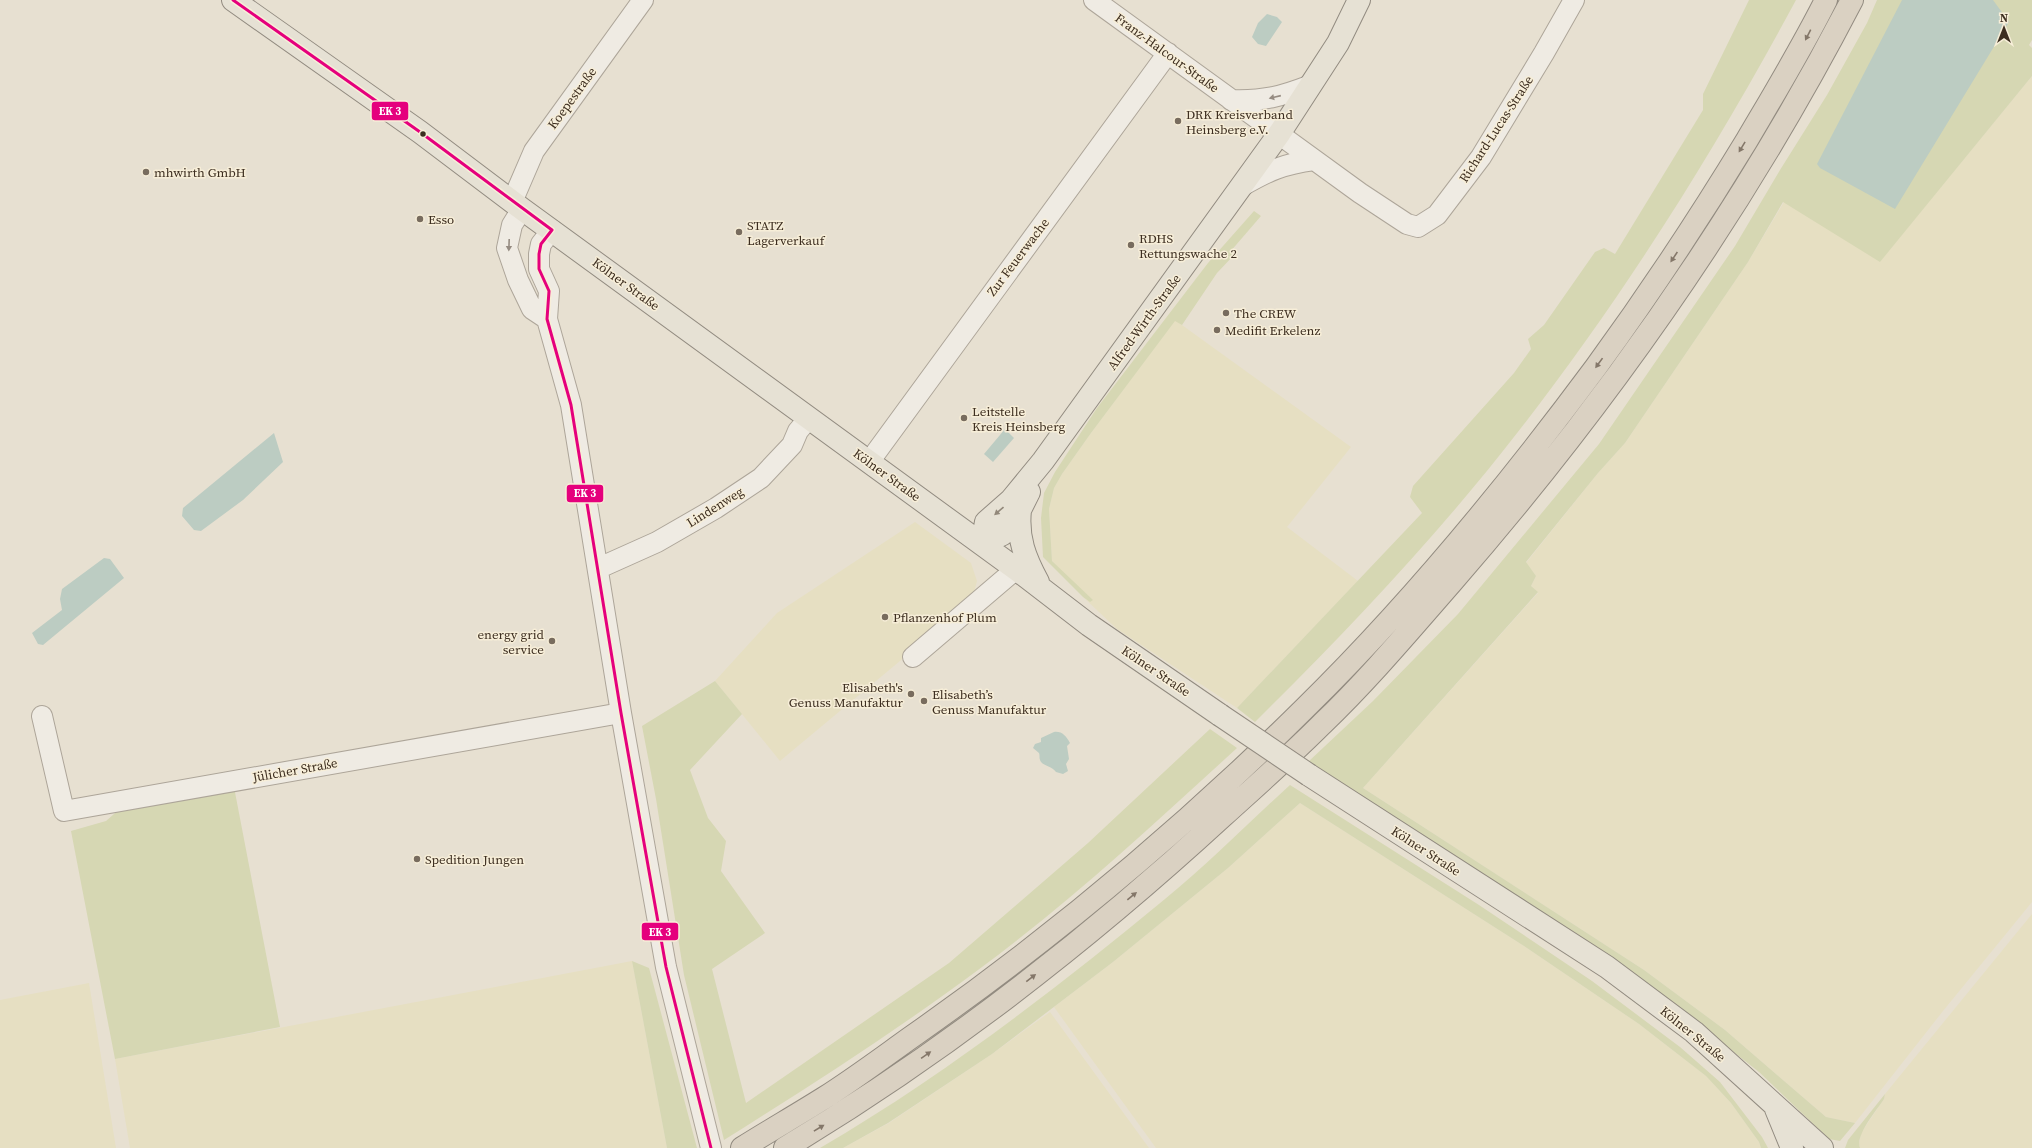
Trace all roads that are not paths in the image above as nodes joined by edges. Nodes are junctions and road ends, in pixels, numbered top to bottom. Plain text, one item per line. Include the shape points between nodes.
1 (233, 0) edge
2 (643, 0) edge
3 (1094, 0) edge
4 (1359, 0) edge
5 (1574, 0) edge
6 (1826, 0) edge
7 (1852, 0) edge
8 (1168, 53) junction
9 (1311, 85) junction
10 (1231, 100) junction
11 (1279, 134) junction
12 (1314, 160) junction
13 (1242, 186) junction
14 (516, 205) junction
15 (552, 230) junction
16 (547, 319) junction
17 (809, 418) junction
18 (1043, 461) junction
19 (869, 462) junction
20 (1020, 510) junction
21 (982, 544) junction
22 (599, 568) junction
23 (1016, 569) junction
24 (1042, 588) junction
25 (913, 657) dead end
26 (621, 713) junction
27 (42, 716) dead end
28 (1775, 1106) junction
29 (711, 1148) edge
30 (742, 1148) edge
31 (786, 1148) edge
32 (1792, 1148) edge
33 (1822, 1148) edge

1 - 14 main road, Kölner Straße via 420,132
2 - 14 street, Koepestraße via 534,151
3 - 8 street, Franz-Halcour-Straße
4 - 9 main road, Alfred-Wirth-Straße via 1338,43
5 - 12 street, Richard-Lucas-Straße via 1481,156 1436,216 1428,222 1418,227 1407,224
6 -> 30 highway via 1801,49 1694,227 1627,325 1553,426 1482,514 1392,617 1305,708 1228,781 1133,866 1050,935 963,1001 828,1096
31 -> 7 highway via 838,1116 978,1019 1161,873 1324,723 1393,649 1500,527 1577,431 1644,338 1715,234 1821,59
8 - 10 street, Franz-Halcour-Straße
8 - 19 street, Zur Feuerwache
9 -> 10 street via 1288,94 1260,100
9 - 11 main road, Alfred-Wirth-Straße
10 - 11 street, Franz-Halcour-Straße
11 - 12 street, Richard-Lucas-Straße
11 - 13 main road, Alfred-Wirth-Straße
12 - 13 street via 1291,163 1270,170
13 - 18 main road, Alfred-Wirth-Straße
14 - 15 main road, Kölner Straße
14 -> 16 street via 507,248 532,309
15 - 16 street via 541,244 538,254 540,269 549,291
15 - 17 main road, Kölner Straße
16 - 22 street via 571,405
17 - 19 main road, Kölner Straße
17 - 22 street, Lindenweg via 798,431 792,445 761,478 657,542
18 - 20 main road, Alfred-Wirth-Straße
18 -> 21 main road, Alfred-Wirth-Straße via 1011,500 986,522
19 - 21 main road, Kölner Straße
20 - 21 main road, Alfred-Wirth-Straße via 1003,534
20 - 24 main road via 1018,526 1024,556
21 - 23 main road, Kölner Straße
22 - 26 street
23 - 24 main road, Kölner Straße
23 - 25 street
24 - 28 main road, Kölner Straße, bridge via 1089,625 1309,775 1607,967 1694,1032
26 - 27 street, Jülicher Straße via 64,811
26 - 29 street via 666,968
28 - 32 main road
28 - 33 main road, Kölner Straße

